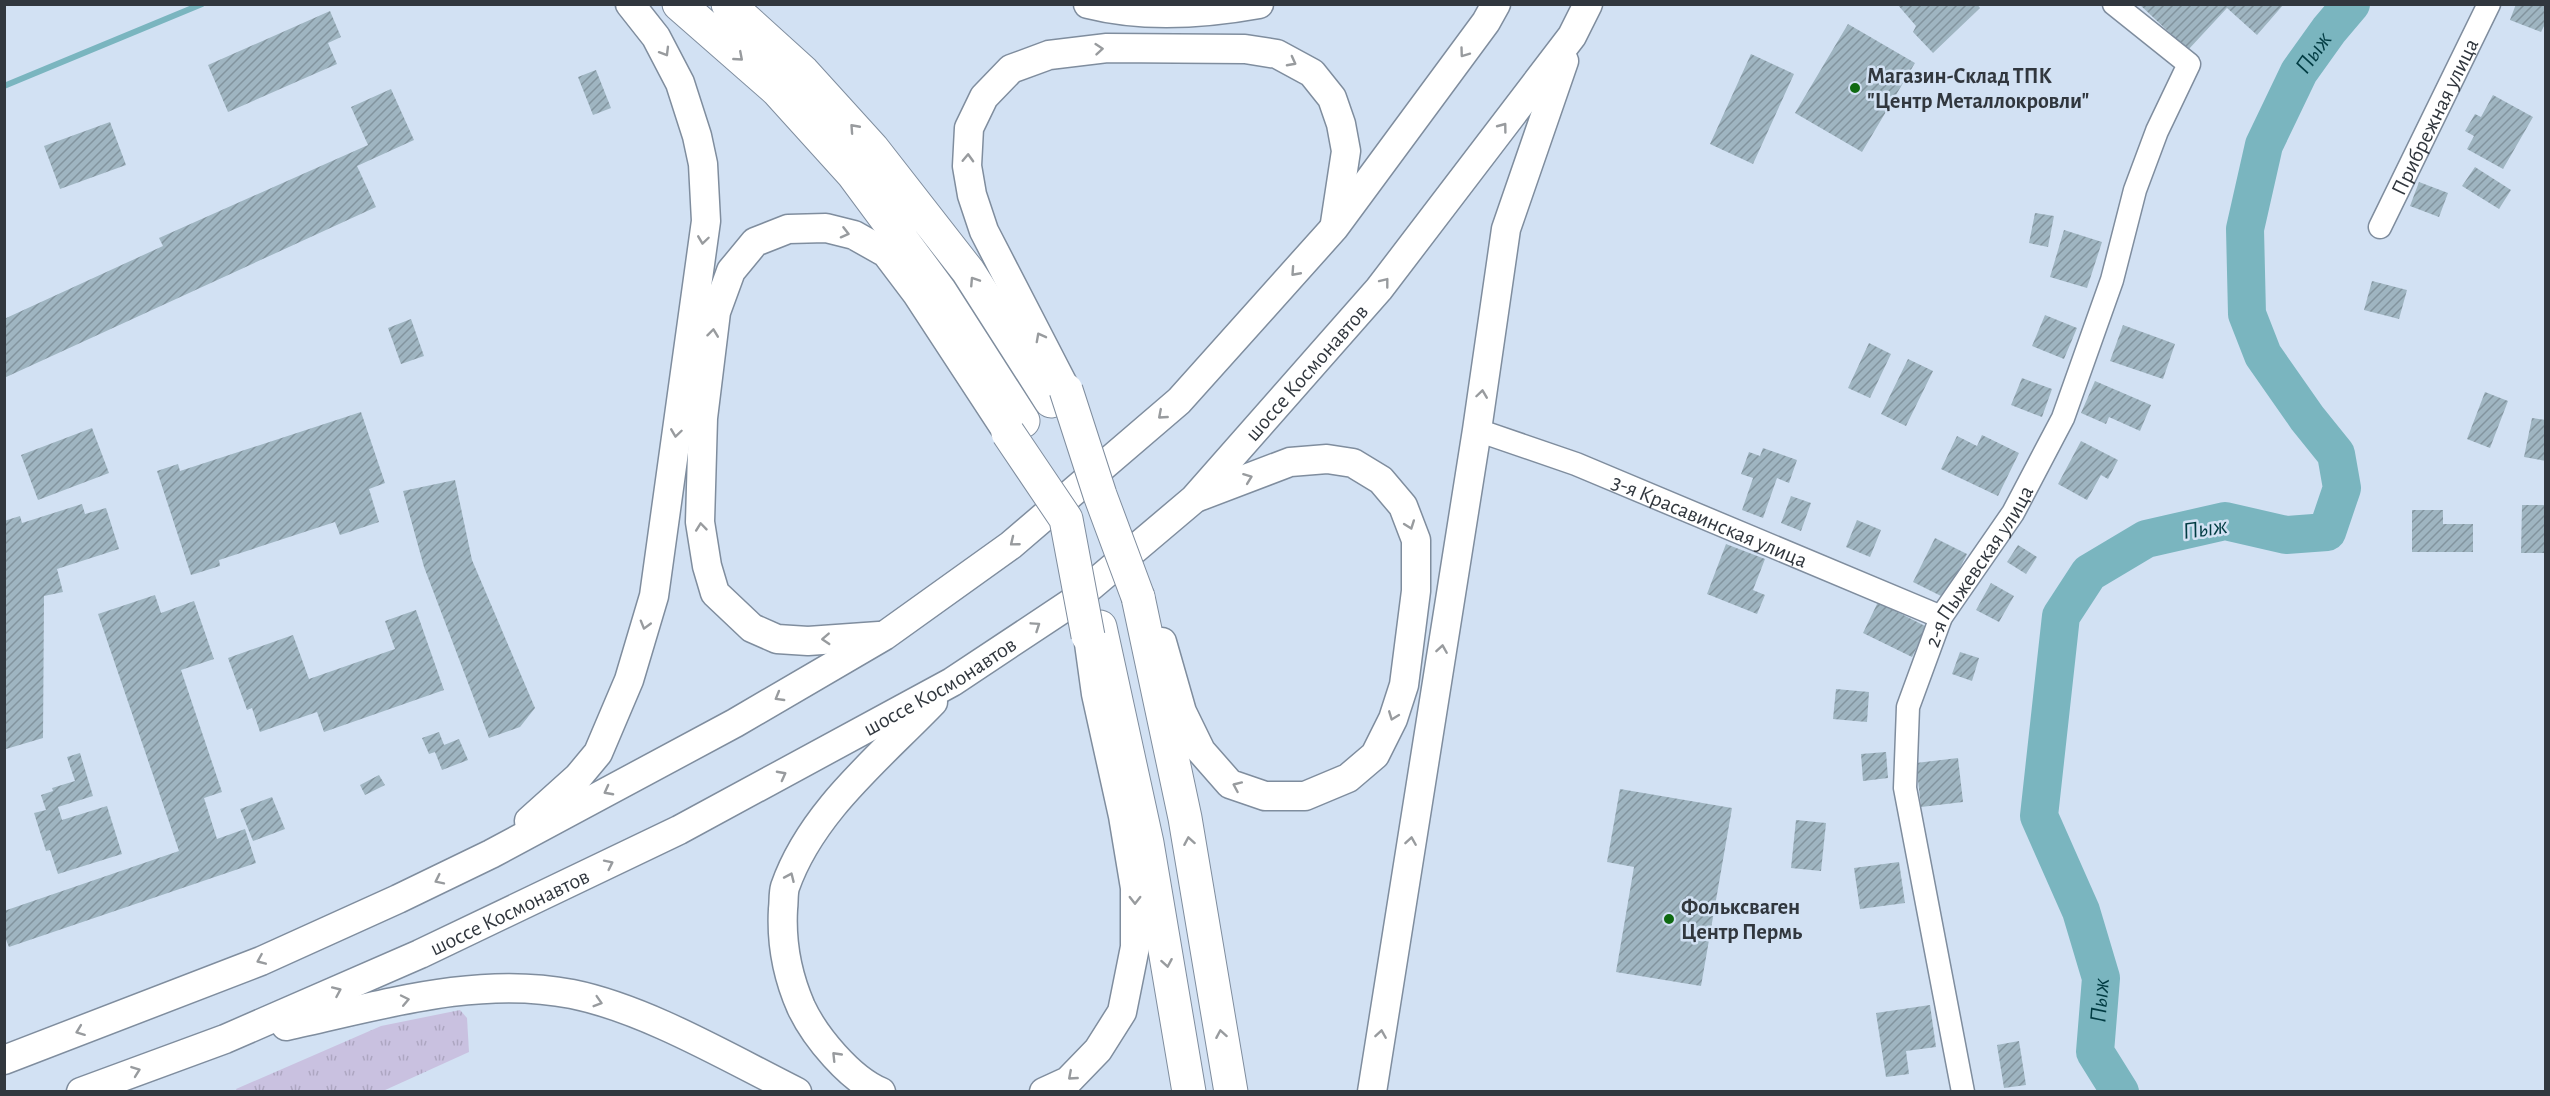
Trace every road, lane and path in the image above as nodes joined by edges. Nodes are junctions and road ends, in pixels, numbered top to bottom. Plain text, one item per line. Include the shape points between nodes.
1 (630, 4) edge
2 (679, 4) edge
3 (728, 4) edge
4 (1088, 4) edge
5 (1259, 4) edge
6 (1496, 4) edge
7 (1588, 4) edge
8 (2114, 4) edge
9 (2488, 4) edge
10 (1572, 36) junction
11 (2380, 227) dead end
12 (1334, 228) junction
13 (1059, 395) junction
14 (1016, 427) junction
15 (1477, 430) junction
16 (1194, 499) junction
17 (1144, 592) junction
18 (1941, 617) junction
19 (1094, 631) junction
20 (884, 636) junction
21 (952, 682) junction
22 (491, 854) junction
23 (225, 1039) junction
24 (4, 1060) edge
25 (81, 1092) edge
26 (797, 1092) edge
27 (881, 1092) edge
28 (1044, 1092) edge
29 (1189, 1092) edge
30 (1231, 1092) edge
31 (1371, 1092) edge
32 (1963, 1092) edge

1 -> 22 main road via 656,37 680,83 703,164 706,220 654,596 629,680 598,753 578,777
2 -> 14 highway via 777,90 853,174 939,290
13 -> 3 highway via 872,148 803,72
4 - 5 main road via 1117,12 1175,12
6 -> 12 main road
7 - 10 main road, шоссе Космонавтов
8 - 18 street, 2-я Пыжевская улица via 2189,64 2134,189 2112,280 2063,418 2013,513
9 - 11 street, Прибрежная улица
15 -> 10 main road via 1506,229
16 -> 10 main road, шоссе Космонавтов via 1379,289
13 -> 12 main road via 984,231 967,166 969,128 984,97 1011,69 1049,55 1107,48 1245,49 1276,54 1312,73 1332,98 1341,124 1346,151
12 -> 20 main road via 1179,401 1011,545
13 - 17 highway, bridge
14 - 19 highway, bridge via 1066,519
20 -> 14 main road via 777,639 752,628 715,593 706,566 700,522 703,418 716,312 731,271 755,242 788,229 826,228 854,235 878,248 886,253
15 - 18 street, 3-я Красавинская улица via 1576,464
31 -> 15 main road
16 -> 17 main road via 1290,462 1327,459 1353,463 1381,480 1403,506 1416,540 1416,591 1404,685 1375,755 1348,778 1305,796 1265,796 1230,784 1201,751 1182,712
21 -> 16 main road, шоссе Космонавтов via 1071,603
30 -> 17 highway
18 - 32 street, 2-я Пыжевская улица via 1908,707 1905,788
19 -> 28 main road via 1096,694 1135,888 1135,947 1122,1012 1098,1050 1068,1081
19 -> 29 highway via 1147,843
20 -> 22 main road via 735,723
23 -> 21 main road, шоссе Космонавтов via 420,954 679,830
27 -> 21 main road via 835,1057 808,1022 789,981 781,933 785,889 803,846 834,803
22 -> 24 main road via 261,961
25 -> 23 main road, шоссе Космонавтов
23 -> 26 main road via 420,997 488,989 531,989 573,994 614,1006 672,1029

